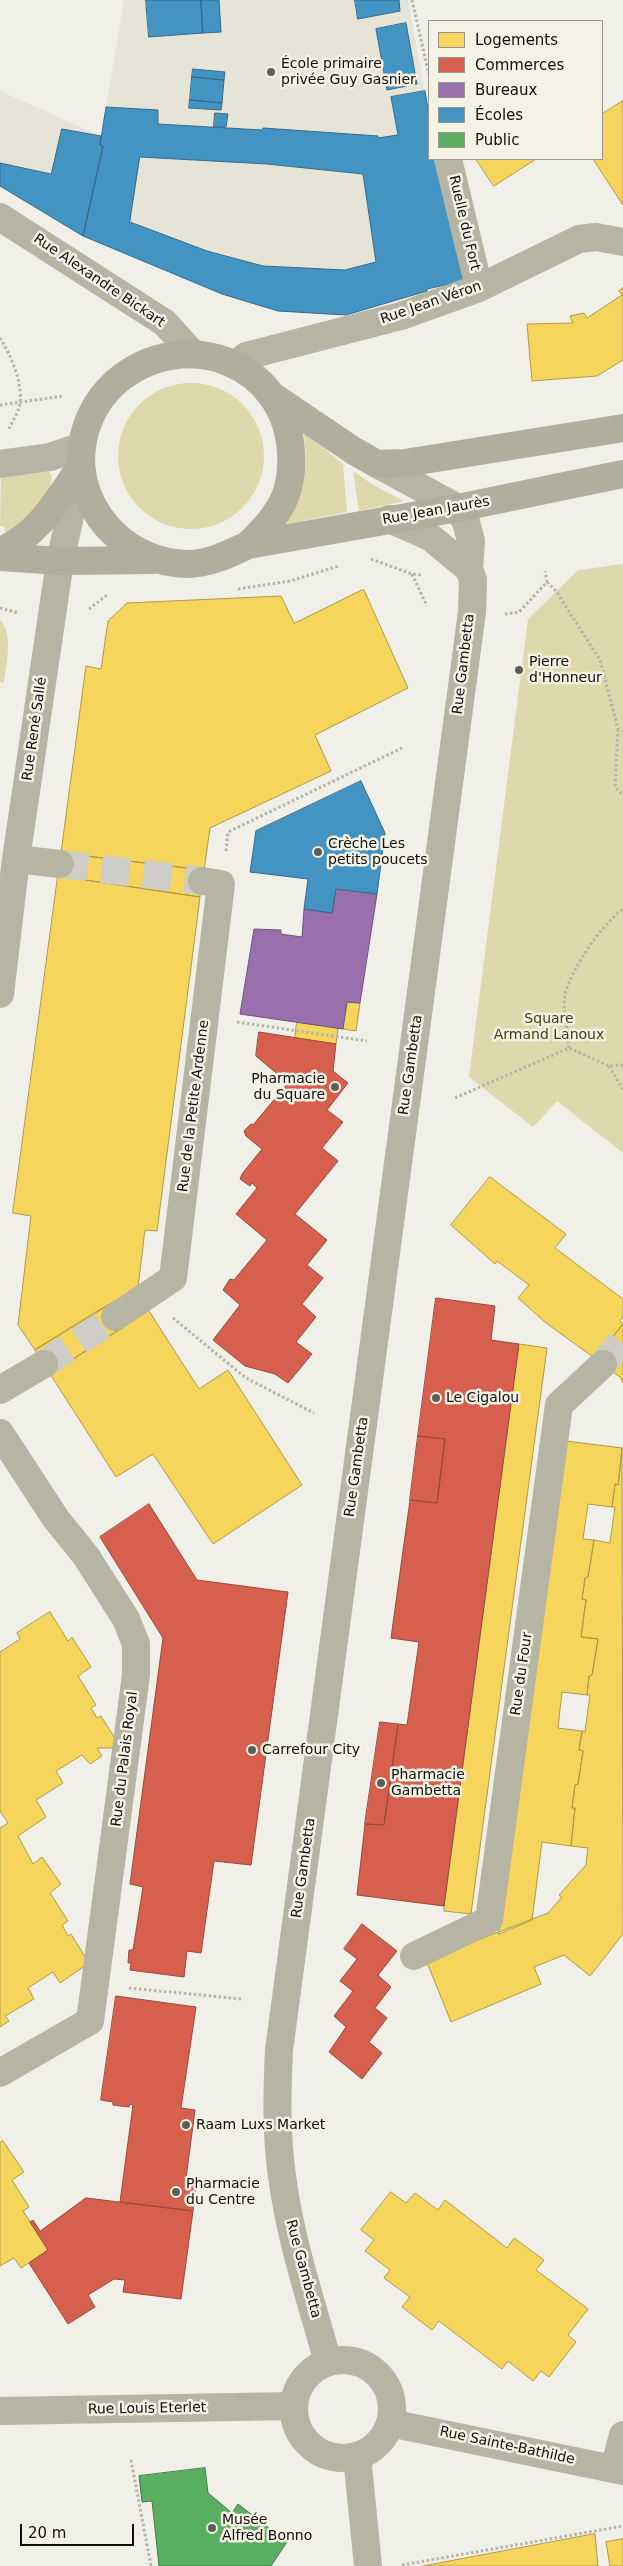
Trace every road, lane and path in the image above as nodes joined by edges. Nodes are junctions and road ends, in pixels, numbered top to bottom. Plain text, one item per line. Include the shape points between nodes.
1 (412, 0) edge
2 (428, 71) edge
3 (448, 160) edge
4 (0, 217) edge
5 (623, 242) edge
6 (479, 288) junction
7 (0, 338) edge
8 (192, 353) junction
9 (236, 365) junction
10 (74, 394) dead end
11 (272, 396) junction
12 (20, 400) junction
13 (0, 405) edge
14 (623, 428) edge
15 (7, 436) dead end
16 (81, 456) junction
17 (0, 464) edge
18 (377, 464) junction
19 (623, 474) edge
20 (458, 508) junction
21 (388, 519) junction
22 (248, 545) junction
23 (0, 551) edge
24 (0, 557) edge
25 (362, 558) dead end
26 (157, 560) junction
27 (60, 561) junction
28 (343, 564) dead end
29 (469, 569) junction
30 (545, 571) dead end
31 (412, 574) junction
32 (547, 582) junction
33 (230, 589) dead end
34 (115, 593) dead end
35 (427, 606) dead end
36 (0, 608) edge
37 (502, 614) dead end
38 (51, 620) junction
39 (618, 729) junction
40 (623, 731) edge
41 (404, 747) dead end
42 (623, 796) edge
43 (16, 860) junction
44 (60, 864) tunnel mouth
45 (212, 883) joint
46 (623, 909) edge
47 (0, 994) edge
48 (204, 1018) junction
49 (367, 1041) dead end
50 (569, 1048) junction
51 (623, 1065) edge
52 (609, 1066) junction
53 (623, 1090) edge
54 (455, 1098) dead end
55 (146, 1296) junction
56 (115, 1316) tunnel mouth
57 (44, 1364) tunnel mouth
58 (603, 1364) tunnel mouth
59 (0, 1390) edge
60 (314, 1413) dead end
61 (0, 1433) edge
62 (414, 1956) dead end
63 (126, 1987) dead end
64 (242, 1999) dead end
65 (0, 2073) edge
66 (328, 2362) junction
67 (294, 2406) junction
68 (0, 2411) edge
69 (390, 2423) junction
70 (623, 2435) edge
71 (357, 2456) junction
72 (131, 2460) dead end
73 (619, 2470) edge
74 (623, 2526) edge
75 (151, 2566) edge
76 (368, 2566) edge
77 (397, 2566) edge

1 - 2 path
3 - 6 street, Ruelle du Fort
4 - 8 street, Rue Alexandre Bickart via 165,323
5 - 6 street, Rue Jean Véron via 579,239
6 - 9 street, Rue Jean Véron via 401,316 246,356
7 - 12 path via 12,356
8 - 9 main road
8 - 16 main road via 161,356 132,368 108,389 90,415
9 - 11 main road
10 - 12 path
11 - 18 main road
11 - 22 main road via 285,419 292,468 285,497 270,523
12 - 13 path
12 - 15 path
14 - 18 main road via 405,463
16 - 17 street
16 - 23 main road via 35,530
16 - 26 main road via 88,498 105,525 128,547
16 - 27 street, Rue René Sallé
18 - 20 street
19 - 20 main road, Rue Jean Jaurès
20 - 21 main road, Rue Jean Jaurès
20 - 29 street, Rue Gambetta via 470,532
21 - 22 main road, Rue Jean Jaurès
21 - 29 street via 430,537
22 - 26 main road via 220,558 188,564
24 - 27 main road
25 - 31 path via 379,560
26 - 27 main road
27 - 38 street, Rue René Sallé
28 - 33 path via 290,581
29 - 31 path via 440,575
29 - 66 street, Rue Gambetta via 472,612 279,2050 277,2104 282,2177 302,2268
30 - 32 path
31 - 35 path
32 - 37 path via 519,612
32 - 39 path via 600,660
34 - 38 path via 92,605 78,627
36 - 38 path
38 - 43 street, Rue René Sallé
39 - 40 path
39 - 42 path via 616,787
41 - 45 path via 228,832
43 - 44 street
43 - 47 street, Rue René Sallé
45 - 48 street, Rue de la Petite Ardenne
46 - 50 path via 612,917 584,953 564,995
48 - 49 path
48 - 55 street, Rue de la Petite Ardenne via 173,1278
50 - 52 path
50 - 54 path
51 - 52 path
52 - 53 path
55 - 56 street, Rue de la Petite Ardenne
55 - 60 path via 246,1378
57 - 59 street
58 - 62 street, Rue du Four via 559,1405 489,1920
61 - 65 street, Rue du Palais Royal via 126,1619 136,1644 136,1675 90,2021
63 - 64 path
66 - 67 street via 304,2379
66 - 69 street via 343,2360 372,2369 390,2393
67 - 68 street, Rue Louis Eterlet
67 - 71 street via 302,2436 313,2448 341,2458
69 - 71 street via 383,2437 371,2449
69 - 73 street, Rue Sainte-Bathilde
70 - 73 street
71 - 76 street
72 - 75 path
74 - 77 path

